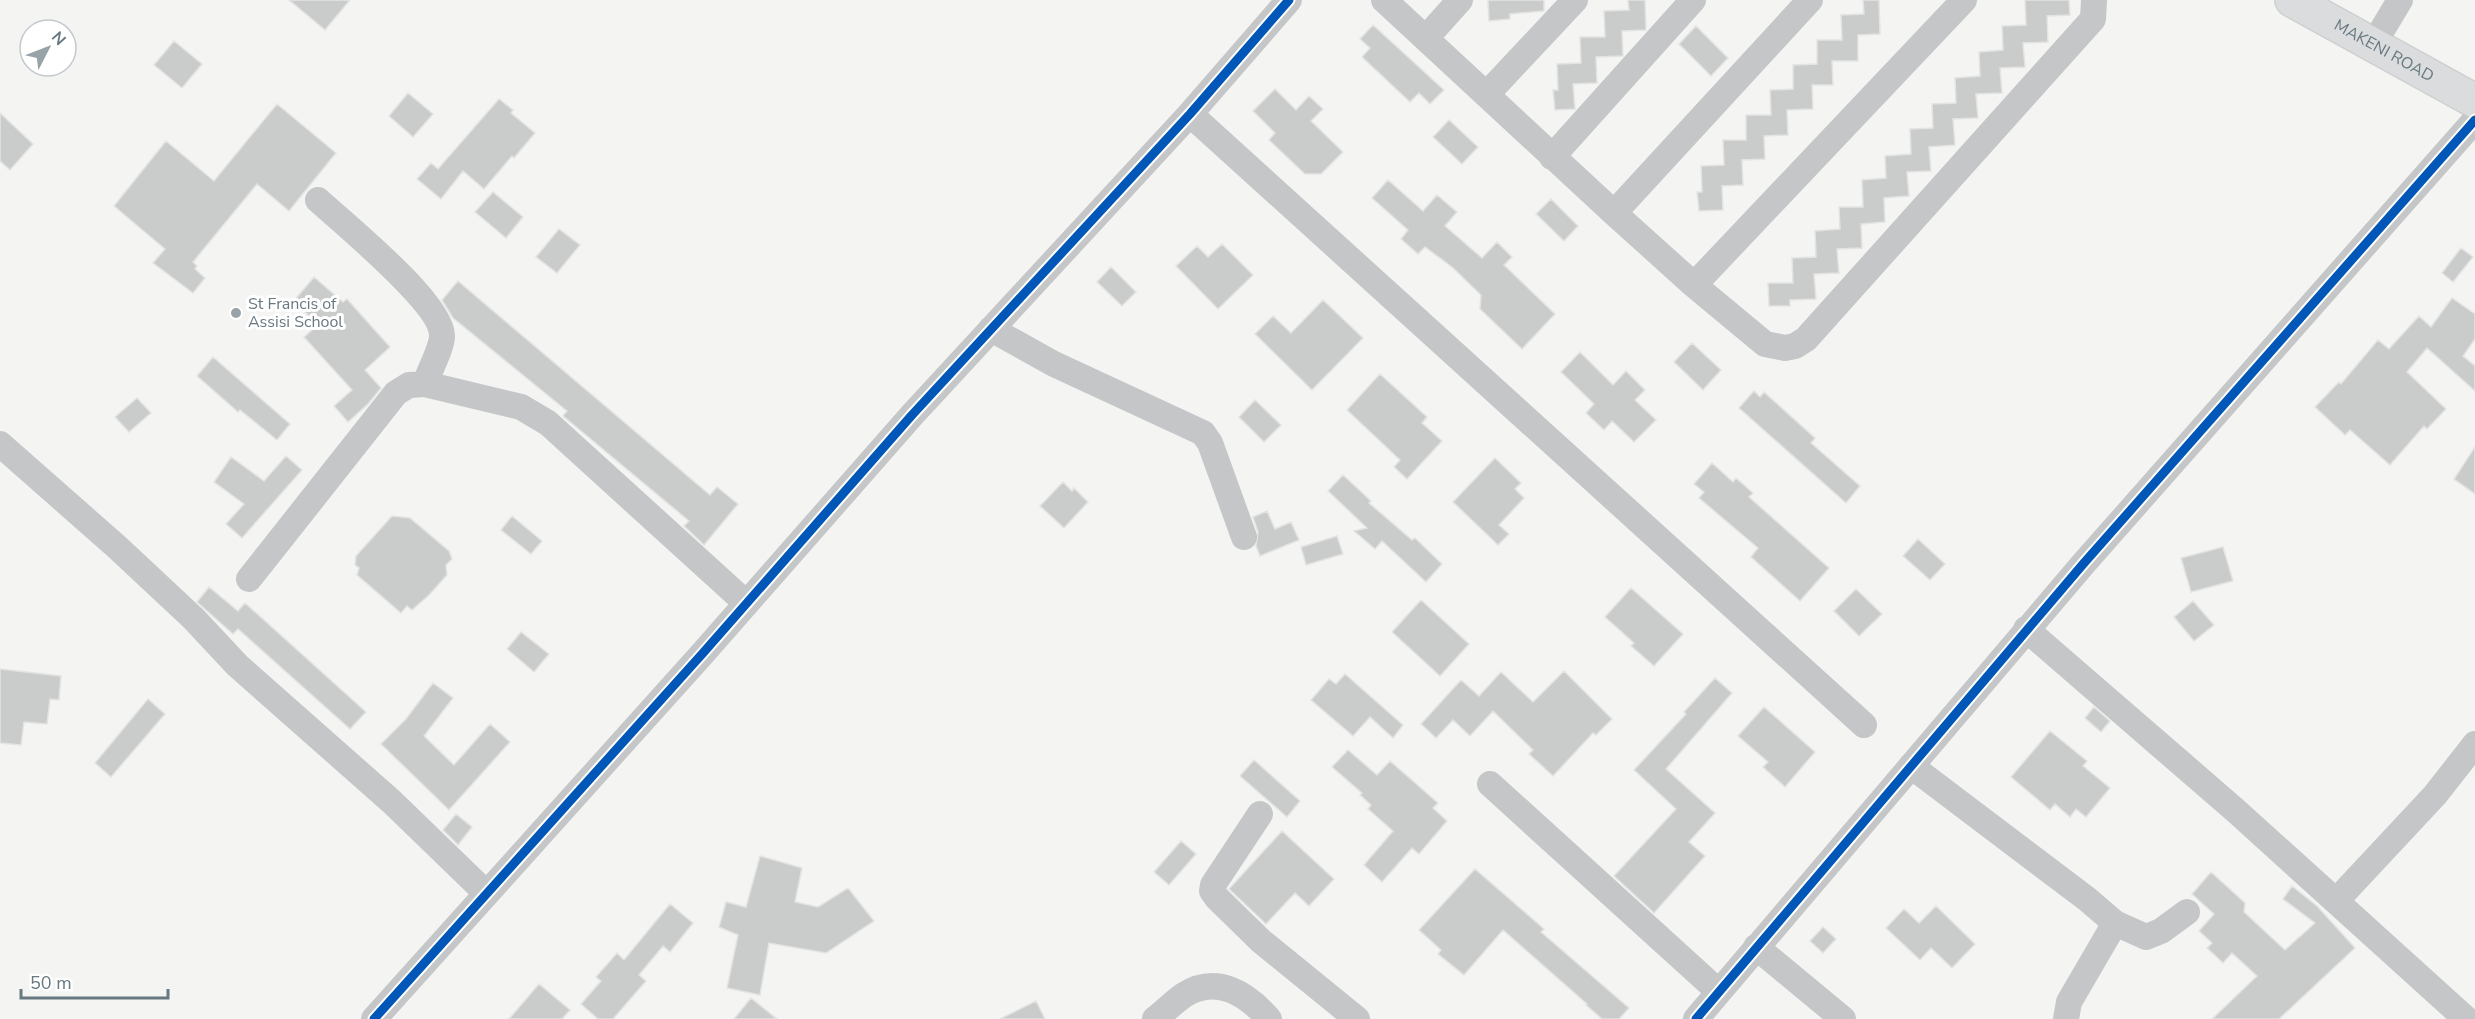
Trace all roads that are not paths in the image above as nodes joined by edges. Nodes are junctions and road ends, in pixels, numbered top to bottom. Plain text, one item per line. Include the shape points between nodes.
1 (1289, 0) edge
2 (1384, 0) edge
3 (1460, 0) edge
4 (1575, 0) edge
5 (1693, 0) edge
6 (1810, 0) edge
7 (1964, 0) edge
8 (2094, 0) edge
9 (2292, 0) edge
10 (2400, 0) edge
11 (1426, 38) junction
12 (2373, 45) junction
13 (1487, 94) junction
14 (2474, 103) edge
15 (1190, 114) junction
16 (1552, 157) junction
17 (318, 200) dead end
18 (1614, 213) junction
19 (1694, 285) junction
20 (991, 328) junction
21 (425, 384) junction
22 (0, 444) edge
23 (1244, 537) dead end
24 (249, 579) dead end
25 (746, 603) junction
26 (2026, 629) junction
27 (1864, 725) dead end
28 (2475, 744) edge
29 (1911, 766) junction
30 (1490, 784) dead end
31 (1260, 813) dead end
32 (486, 893) junction
33 (2336, 901) junction
34 (2187, 912) dead end
35 (2115, 923) junction
36 (1756, 947) junction
37 (1719, 992) junction
38 (374, 1019) edge
39 (1155, 1019) edge
40 (1269, 1019) edge
41 (1357, 1019) edge
42 (1696, 1019) edge
43 (1843, 1019) edge
44 (2066, 1019) edge
45 (2466, 1019) edge

1 - 15 street
2 - 11 street
3 - 11 street
4 - 13 street
5 - 16 street
6 - 18 street
7 - 19 street
8 - 19 street via 2093,19 1806,339 1785,348 1766,344
9 - 12 main road, MAKENI ROAD
10 - 12 street
11 - 13 street
12 - 14 main road, MAKENI ROAD
13 - 16 street
14 - 26 street
15 - 20 street
15 - 27 street
16 - 18 street
17 - 21 street via 405,279 439,320 442,336
18 - 19 street
20 - 23 street via 1054,364 1203,434 1210,442
20 - 25 street
21 - 24 street via 409,385 396,393
21 - 25 street via 521,407 548,423
22 - 32 street via 117,547 237,665 392,802
25 - 32 street
26 - 29 street
26 - 33 street
28 - 33 street via 2435,795
29 - 35 street
29 - 36 street
30 - 37 street
31 - 41 street via 1212,891 1262,941
32 - 38 street
33 - 45 street
34 - 35 street via 2146,937
35 - 44 street via 2069,1002
36 - 37 street
36 - 43 street
37 - 42 street
39 - 40 street via 1185,994 1212,986 1234,989

